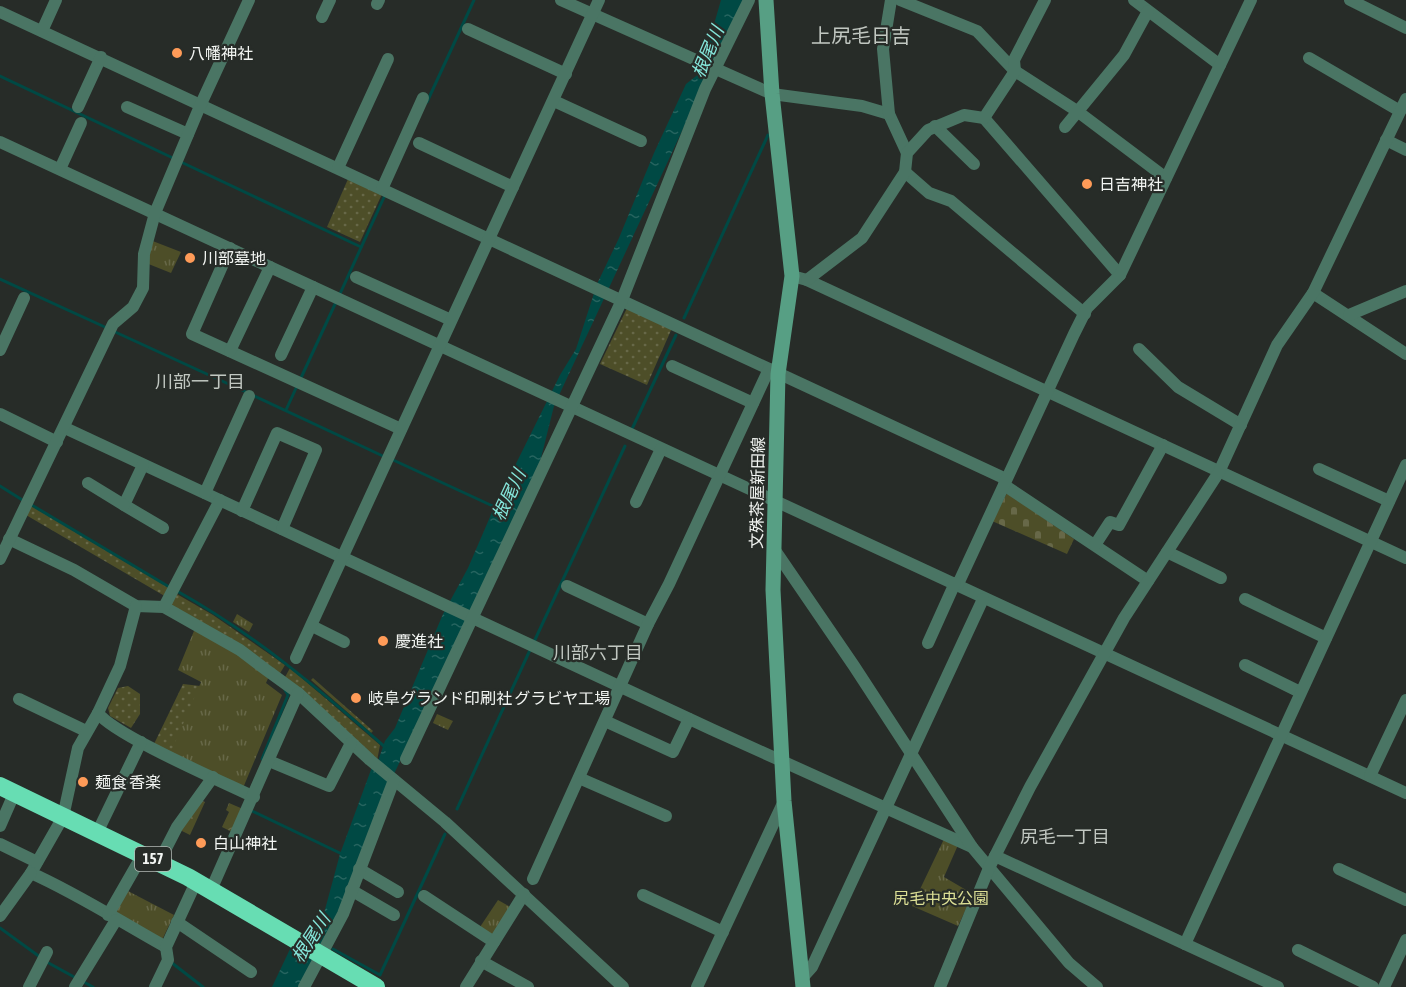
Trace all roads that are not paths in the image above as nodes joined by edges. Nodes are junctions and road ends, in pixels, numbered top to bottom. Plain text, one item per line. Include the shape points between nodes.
1 (56, 0) edge
2 (249, 0) edge
3 (330, 0) edge
4 (561, 0) edge
5 (599, 0) edge
6 (749, 0) edge
7 (766, 0) edge
8 (891, 0) edge
9 (900, 0) edge
10 (1045, 0) edge
11 (1134, 0) edge
12 (1251, 0) edge
13 (1350, 0) edge
14 (1148, 10) junction
15 (0, 12) edge
16 (592, 15) junction
17 (322, 17) dead end
18 (1406, 28) edge
19 (468, 29) dead end
20 (42, 31) junction
21 (101, 57) junction
22 (1309, 58) dead end
23 (388, 60) dead end
24 (1220, 65) junction
25 (714, 68) junction
26 (1015, 72) junction
27 (566, 74) junction
28 (772, 94) junction
29 (423, 98) dead end
30 (1406, 99) edge
31 (554, 100) junction
32 (200, 106) junction
33 (78, 107) dead end
34 (127, 107) dead end
35 (1077, 111) junction
36 (1400, 111) junction
37 (889, 114) junction
38 (984, 118) junction
39 (81, 123) dead end
40 (935, 126) junction
41 (1065, 127) dead end
42 (188, 134) junction
43 (1386, 140) junction
44 (642, 141) dead end
45 (0, 142) edge
46 (419, 143) dead end
47 (1406, 150) edge
48 (907, 153) junction
49 (974, 164) dead end
50 (338, 168) junction
51 (60, 169) junction
52 (904, 172) junction
53 (1166, 178) junction
54 (513, 187) junction
55 (382, 189) junction
56 (155, 213) junction
57 (488, 239) junction
58 (230, 248) junction
59 (270, 267) junction
60 (1120, 275) junction
61 (356, 277) dead end
62 (800, 278) junction
63 (313, 287) junction
64 (1406, 291) edge
65 (1313, 293) junction
66 (616, 297) junction
67 (24, 298) dead end
68 (1085, 314) junction
69 (1349, 315) junction
70 (452, 320) junction
71 (440, 345) junction
72 (1139, 348) dead end
73 (0, 350) edge
74 (230, 351) junction
75 (1406, 354) edge
76 (281, 355) dead end
77 (672, 366) dead end
78 (773, 372) junction
79 (1047, 393) junction
80 (249, 396) dead end
81 (753, 403) junction
82 (571, 408) junction
83 (0, 414) edge
84 (1240, 425) junction
85 (65, 428) junction
86 (401, 429) junction
87 (57, 442) junction
88 (1162, 445) junction
89 (661, 449) junction
90 (143, 465) junction
91 (1406, 465) edge
92 (1319, 469) dead end
93 (1219, 472) junction
94 (719, 474) junction
95 (1005, 482) junction
96 (88, 483) dead end
97 (205, 493) junction
98 (220, 500) junction
99 (775, 500) junction
100 (1389, 501) junction
101 (636, 502) dead end
102 (124, 504) junction
103 (242, 511) junction
104 (164, 528) dead end
105 (282, 529) junction
106 (9, 539) junction
107 (1370, 542) junction
108 (1095, 545) junction
109 (774, 549) junction
110 (1167, 552) junction
111 (342, 558) junction
112 (1406, 558) edge
113 (0, 559) edge
114 (1221, 578) dead end
115 (1148, 581) junction
116 (956, 584) junction
117 (567, 586) dead end
118 (983, 599) junction
119 (1245, 599) dead end
120 (136, 606) junction
121 (164, 607) junction
122 (472, 618) junction
123 (648, 624) junction
124 (312, 626) junction
125 (1326, 638) junction
126 (344, 642) dead end
127 (928, 643) dead end
128 (1104, 653) junction
129 (296, 658) dead end
130 (1245, 665) dead end
131 (621, 687) junction
132 (1300, 692) junction
133 (298, 693) junction
134 (19, 699) dead end
135 (1406, 700) edge
136 (98, 713) junction
137 (689, 719) junction
138 (605, 721) junction
139 (86, 731) junction
140 (1281, 734) junction
141 (141, 742) junction
142 (351, 743) junction
143 (911, 755) junction
144 (406, 759) dead end
145 (269, 760) junction
146 (783, 761) junction
147 (1370, 776) junction
148 (213, 777) junction
149 (579, 778) junction
150 (394, 780) junction
151 (7, 790) edge
152 (1406, 793) edge
153 (254, 797) junction
154 (784, 801) junction
155 (885, 807) junction
156 (666, 816) dead end
157 (63, 817) junction
158 (0, 826) edge
159 (97, 833) junction
160 (0, 844) edge
161 (972, 846) junction
162 (995, 856) junction
163 (151, 858) junction
164 (34, 867) junction
165 (989, 868) junction
166 (359, 869) junction
167 (1339, 869) dead end
168 (532, 879) dead end
169 (203, 886) junction
170 (351, 890) junction
171 (398, 892) dead end
172 (524, 894) junction
173 (643, 895) dead end
174 (424, 896) dead end
175 (1406, 900) edge
176 (394, 915) dead end
177 (0, 916) edge
178 (112, 917) junction
179 (177, 922) junction
180 (723, 932) junction
181 (1406, 940) edge
182 (494, 942) junction
183 (1185, 944) junction
184 (166, 947) junction
185 (311, 949) junction
186 (1298, 950) dead end
187 (47, 952) dead end
188 (481, 961) junction
189 (251, 972) dead end
190 (803, 982) edge
191 (29, 987) edge
192 (75, 987) edge
193 (155, 987) edge
194 (304, 987) edge
195 (376, 987) edge
196 (466, 987) edge
197 (528, 987) edge
198 (623, 987) edge
199 (697, 987) edge
200 (940, 987) edge
201 (1097, 987) edge
202 (1278, 987) edge
203 (1373, 987) edge
204 (1384, 987) edge

1 - 20 street
2 - 32 street
3 - 17 street
4 - 16 street
5 - 16 street
6 - 25 street
7 - 28 main road, 文殊茶屋新田線
8 - 37 street via 883,49
9 - 26 street via 977,31
10 - 26 street via 1014,60
11 - 14 street
12 - 24 street
13 - 18 street
14 - 24 street
14 - 35 street via 1124,55
15 - 20 street
16 - 25 street
16 - 27 street
19 - 27 street
20 - 21 street
21 - 32 street
21 - 33 street
22 - 36 street
23 - 50 street
24 - 53 street
25 - 28 street
25 - 66 street
26 - 35 street
26 - 38 street
27 - 31 street
28 - 37 street via 862,106
28 - 62 main road, 文殊茶屋新田線
29 - 55 street
30 - 36 street
31 - 44 street
31 - 54 street
32 - 42 street
32 - 50 street
34 - 42 street
35 - 41 street
35 - 53 street
36 - 43 street
37 - 48 street
38 - 40 street via 964,115
38 - 60 street
39 - 51 street
40 - 48 street
40 - 49 street
42 - 56 street
43 - 47 street
43 - 65 street
45 - 51 street
46 - 54 street
48 - 52 street
50 - 55 street
51 - 56 street
52 - 62 street via 862,238
52 - 68 street via 929,193 951,201
53 - 60 street
54 - 57 street
55 - 57 street
56 - 58 street
56 - 85 street via 144,254 143,288 133,307 113,324
57 - 66 street
57 - 70 street
58 - 59 street
58 - 74 street via 192,334
59 - 63 street
59 - 74 street
60 - 68 street
61 - 70 street
62 - 78 main road, 文殊茶屋新田線
62 - 79 street
63 - 71 street
63 - 76 street
64 - 69 street
65 - 69 street
65 - 84 street via 1277,345
66 - 78 street
66 - 82 street
67 - 73 street
68 - 79 street
69 - 75 street
70 - 71 street
71 - 82 street
71 - 86 street
72 - 84 street via 1178,387
74 - 86 street
77 - 81 street
78 - 81 street
78 - 95 street
78 - 99 main road, 文殊茶屋新田線
79 - 88 street
79 - 95 street
80 - 97 street
81 - 94 street
82 - 89 street
82 - 122 street
83 - 87 street
84 - 93 street
85 - 87 street
85 - 90 street
86 - 111 street
87 - 106 street
88 - 93 street
88 - 108 street via 1119,525 1110,522
89 - 94 street
89 - 101 street
90 - 97 street
90 - 102 street
91 - 100 street
92 - 100 street
93 - 107 street
93 - 110 street
94 - 99 street
94 - 123 street
95 - 108 street
95 - 116 street
96 - 102 street
97 - 98 street
98 - 103 street
98 - 121 street
99 - 109 main road, 文殊茶屋新田線
99 - 116 street
100 - 107 street
102 - 104 street
103 - 105 street
103 - 105 street via 277,433 316,450
105 - 111 street
106 - 113 street
106 - 120 street
107 - 112 street
107 - 125 street
108 - 115 street
109 - 143 street
109 - 146 main road, 文殊茶屋新田線
110 - 114 street
110 - 115 street
111 - 122 street
111 - 124 street
115 - 128 street
116 - 118 street
116 - 127 street
117 - 123 street
118 - 128 street
118 - 143 street
119 - 125 street
120 - 121 street
120 - 136 street via 120,666
121 - 133 street via 240,651
122 - 131 street
122 - 144 street
123 - 131 street
124 - 126 street
124 - 129 street
125 - 132 street
128 - 140 street
128 - 162 street
130 - 132 street
131 - 137 street
131 - 138 street
132 - 140 street
133 - 142 street
133 - 145 street
134 - 139 street
135 - 147 street
136 - 139 street
136 - 141 street via 103,720
137 - 138 street via 673,752
137 - 146 street
138 - 149 street
139 - 157 street via 74,762
140 - 147 street
140 - 183 street
141 - 148 street
141 - 159 street
142 - 145 street via 329,786
142 - 150 street
143 - 155 street
143 - 161 street
145 - 153 street
146 - 154 main road, 文殊茶屋新田線
146 - 155 street
147 - 152 street
148 - 153 street
148 - 163 street
149 - 156 street
149 - 168 street
150 - 166 street
150 - 172 street
151 - 157 highway, 157
151 - 158 street
153 - 169 street
154 - 180 street
154 - 190 main road, 文殊茶屋新田線
155 - 161 street
155 - 190 street
157 - 159 highway, 157
157 - 164 street
159 - 163 highway, 157
160 - 164 street
161 - 165 street
162 - 165 street
162 - 183 street
163 - 169 highway, 157
163 - 178 street
164 - 177 street
164 - 178 street
165 - 200 street
165 - 201 street via 1070,963
166 - 170 street
166 - 171 street
167 - 175 street
169 - 179 street
169 - 185 highway, 157
170 - 176 street
170 - 185 street via 338,924
172 - 182 street
172 - 198 street
173 - 180 street
174 - 182 street
178 - 184 street
178 - 192 street
179 - 184 street
179 - 189 street
180 - 199 street
181 - 204 street
182 - 188 street
183 - 202 street
184 - 193 street via 168,960
185 - 194 street
185 - 195 highway, 157
186 - 203 street
187 - 191 street
188 - 196 street
188 - 197 street

